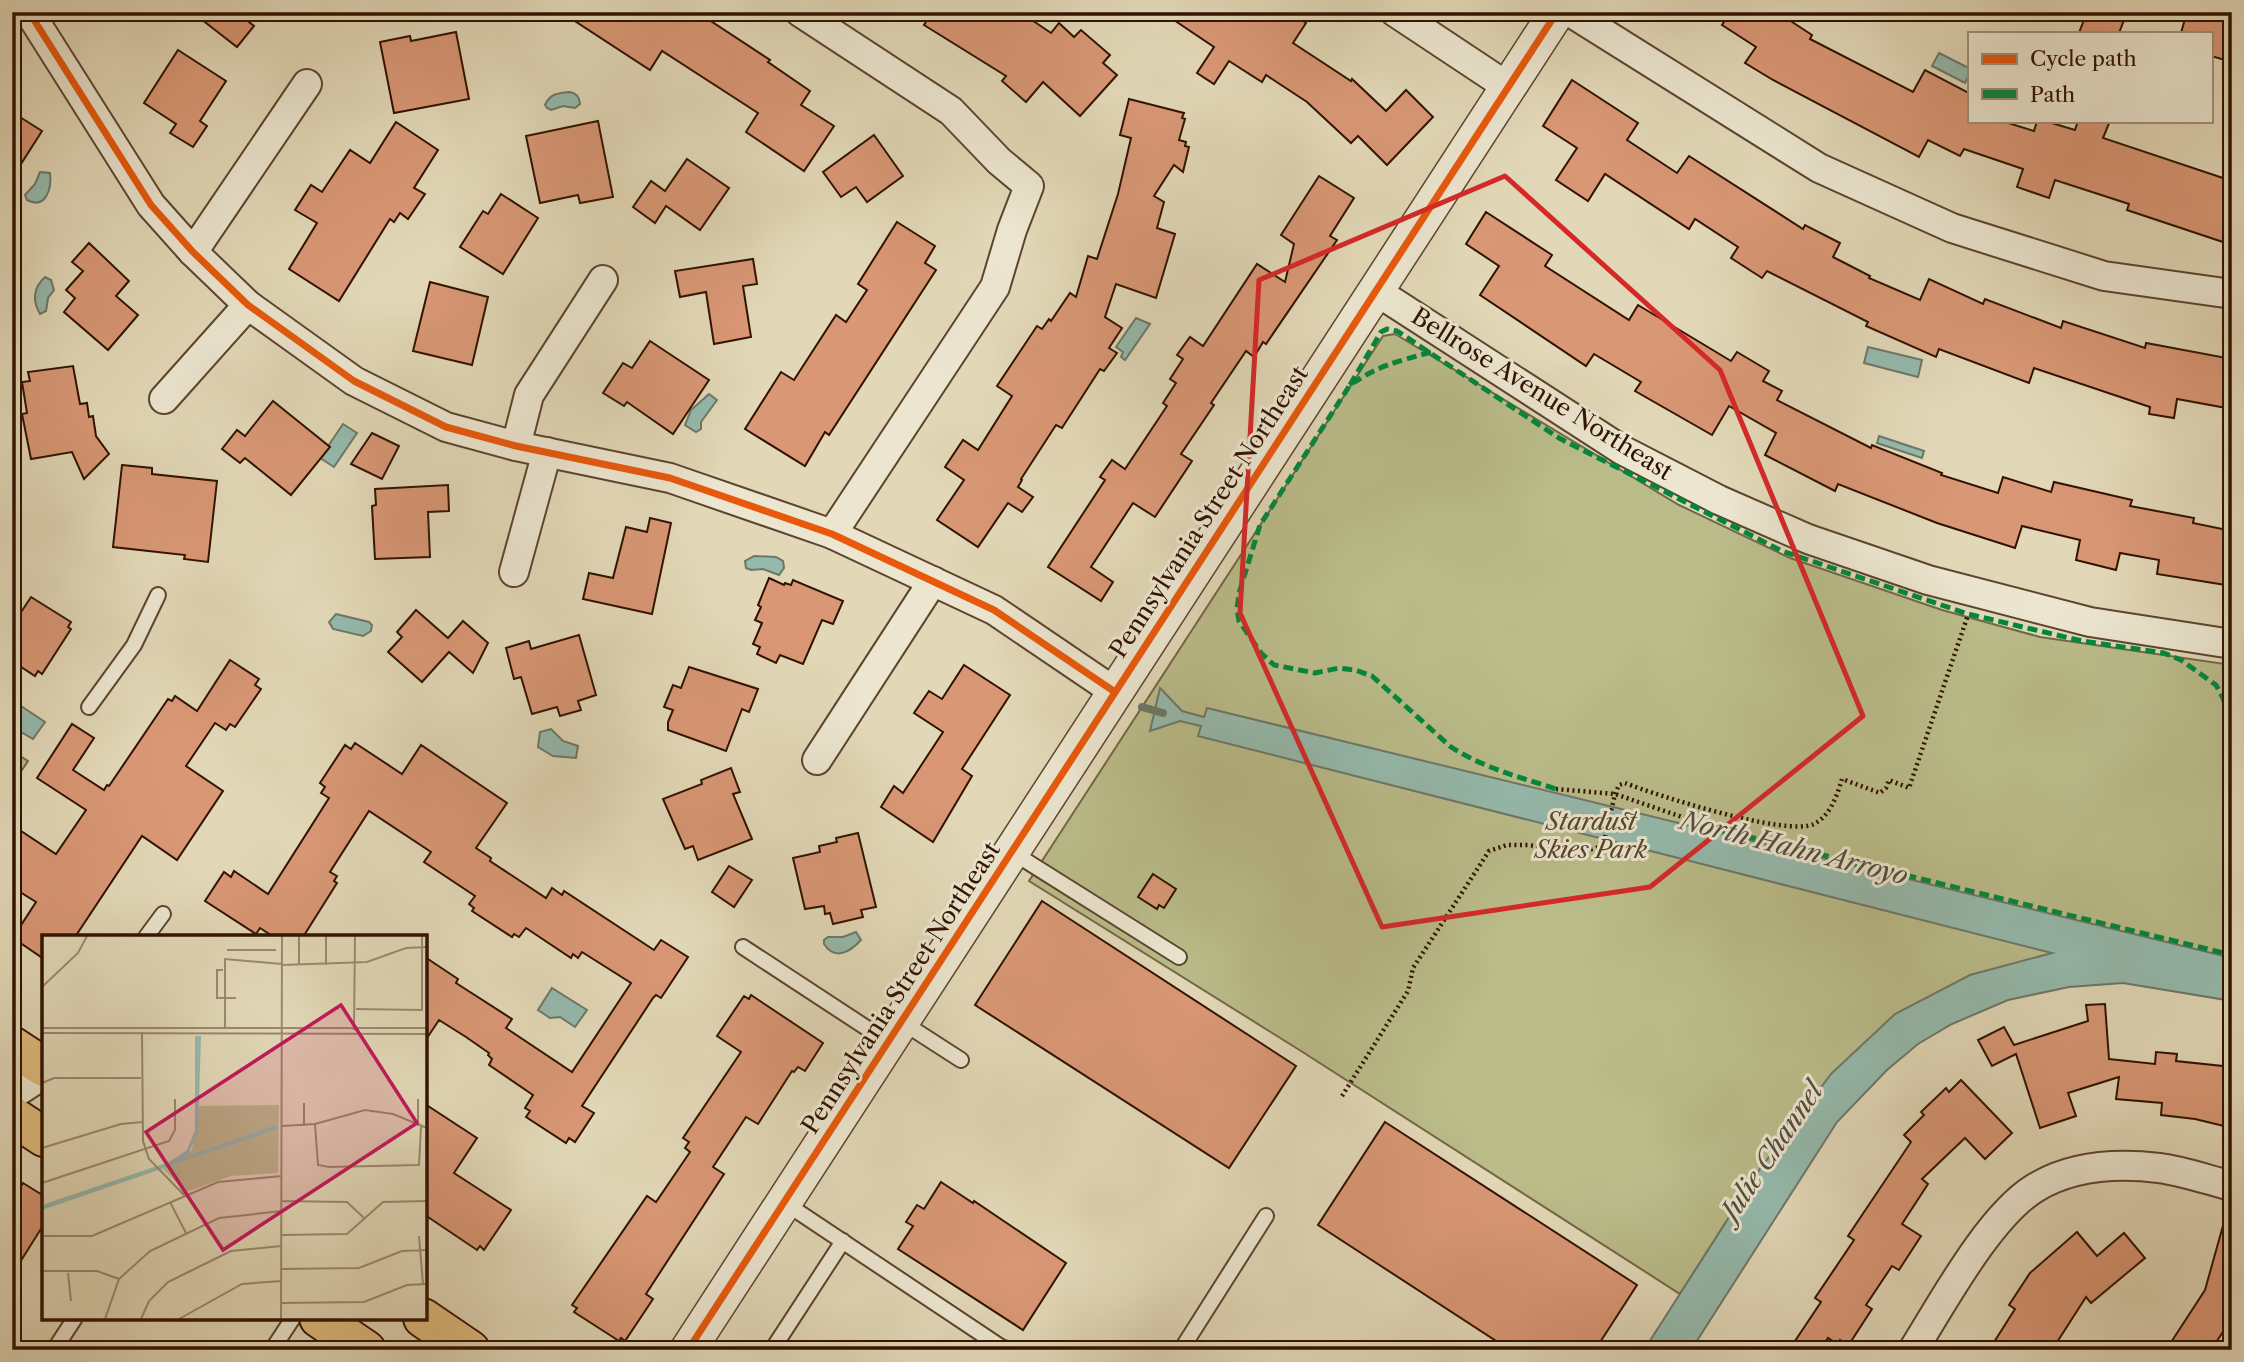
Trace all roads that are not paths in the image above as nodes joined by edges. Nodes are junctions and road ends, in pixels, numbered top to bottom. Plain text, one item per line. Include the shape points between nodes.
1 (29, 12) edge
2 (800, 12) edge
3 (1395, 12) edge
4 (1557, 12) edge
5 (1570, 12) edge
6 (307, 84) dead end
7 (1508, 87) junction
8 (193, 253) junction
9 (603, 280) dead end
10 (1376, 291) junction
11 (2232, 294) edge
12 (248, 304) junction
13 (164, 399) dead end
14 (516, 446) junction
15 (547, 452) junction
16 (832, 534) junction
17 (514, 572) dead end
18 (933, 581) junction
19 (158, 595) dead end
20 (2232, 644) edge
21 (1115, 692) junction
22 (89, 707) dead end
23 (817, 760) dead end
24 (1012, 852) junction
25 (163, 914) dead end
26 (147, 935) edge
27 (743, 947) dead end
28 (1179, 957) dead end
29 (896, 1033) junction
30 (12, 1046) edge
31 (961, 1060) dead end
32 (42, 1066) edge
33 (42, 1075) edge
34 (12, 1095) edge
35 (12, 1116) edge
36 (42, 1136) edge
37 (2232, 1186) edge
38 (784, 1202) junction
39 (1266, 1216) dead end
40 (843, 1241) junction
41 (74, 1320) edge
42 (292, 1320) edge
43 (321, 1320) edge
44 (426, 1320) edge
45 (1004, 1349) edge
46 (54, 1350) edge
47 (272, 1350) edge
48 (366, 1350) edge
49 (470, 1350) edge
50 (688, 1350) edge
51 (772, 1350) edge
52 (1181, 1350) edge
53 (1913, 1350) edge

1 - 8 street via 151,205
2 - 16 street via 951,111 1029,186 995,287
3 - 7 street
4 - 7 street, Pennsylvania Street Northeast
5 - 11 street via 1819,168 1952,228 2104,276
6 - 8 street
7 - 10 street, Pennsylvania Street Northeast
8 - 12 street
9 - 14 street via 529,395
10 - 20 street, Bellrose Avenue Northeast via 1622,450 1808,539 1928,580 2090,622
10 - 21 street, Pennsylvania Street Northeast
12 - 13 street
12 - 14 street via 354,381 446,427
14 - 15 street
15 - 16 street via 670,478
15 - 17 street
16 - 18 street
18 - 21 street via 994,610
18 - 23 street
19 - 22 lane via 134,645
21 - 24 street, Pennsylvania Street Northeast
24 - 28 lane
24 - 29 street, Pennsylvania Street Northeast
25 - 26 lane
27 - 29 lane
29 - 31 lane
29 - 38 street, Pennsylvania Street Northeast
30 - 32 main road
33 - 34 street
35 - 36 main road
37 - 53 street via 2161,1168 2113,1166 2072,1173 2034,1189 2001,1218
38 - 40 lane
38 - 50 street, Pennsylvania Street Northeast
39 - 52 lane
40 - 45 lane
40 - 51 lane
41 - 46 lane
42 - 47 lane
43 - 48 main road
44 - 49 main road

